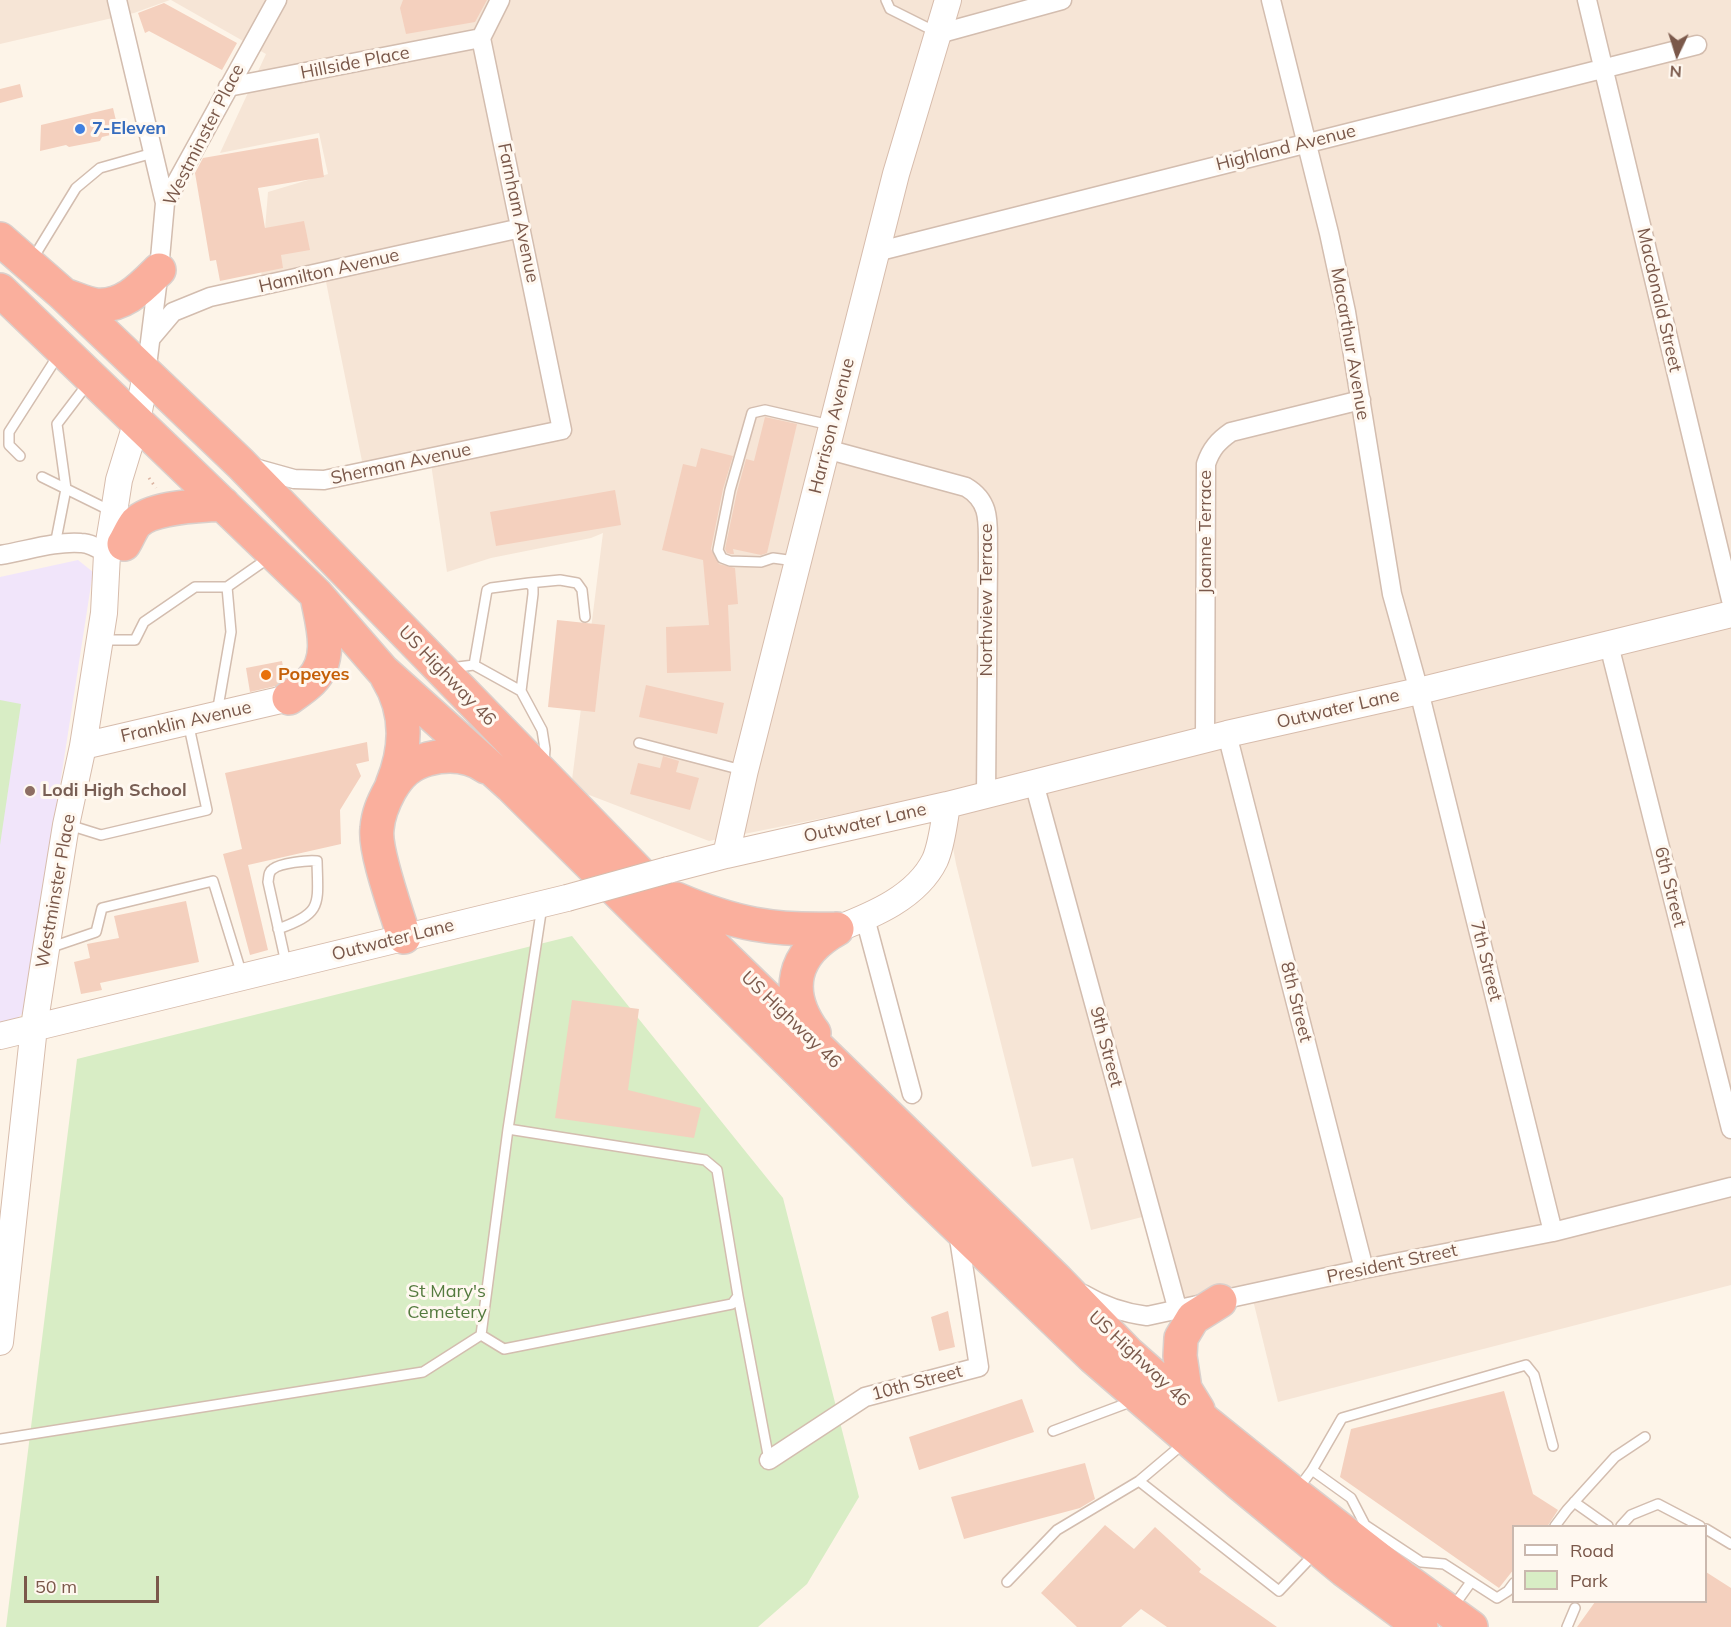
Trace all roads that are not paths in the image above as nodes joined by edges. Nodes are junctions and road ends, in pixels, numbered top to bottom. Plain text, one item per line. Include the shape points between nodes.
1 (117, 0) edge
2 (277, 0) edge
3 (500, 0) edge
4 (886, 0) edge
5 (948, 0) edge
6 (1062, 0) edge
7 (1271, 0) edge
8 (1587, 0) edge
9 (938, 33) junction
10 (481, 38) junction
11 (1697, 45) dead end
12 (1604, 68) junction
13 (228, 87) junction
14 (1306, 144) junction
15 (153, 153) junction
16 (165, 203) junction
17 (521, 228) junction
18 (0, 239) edge
19 (876, 252) junction
20 (29, 264) junction
21 (159, 270) junction
22 (63, 294) junction
23 (5, 305) edge
24 (151, 338) junction
25 (62, 350) junction
26 (146, 374) junction
27 (92, 378) junction
28 (1360, 400) junction
29 (136, 421) junction
30 (562, 430) joint
31 (829, 437) junction
32 (20, 456) dead end
33 (241, 464) junction
34 (42, 477) dead end
35 (66, 489) junction
36 (223, 504) junction
37 (114, 512) junction
38 (55, 545) junction
39 (116, 549) junction
40 (275, 554) junction
41 (0, 555) edge
42 (798, 561) junction
43 (530, 583) junction
44 (226, 587) junction
45 (316, 594) junction
46 (1731, 600) edge
47 (1731, 614) edge
48 (585, 617) dead end
49 (100, 640) junction
50 (1609, 645) junction
51 (474, 665) junction
52 (440, 669) junction
53 (383, 671) junction
54 (521, 691) junction
55 (1419, 691) junction
56 (289, 698) joint
57 (216, 716) junction
58 (188, 722) junction
59 (1216, 737) junction
60 (639, 743) dead end
61 (83, 746) junction
62 (745, 770) junction
63 (543, 774) junction
64 (1034, 783) junction
65 (511, 786) junction
66 (391, 790) junction
67 (986, 795) junction
68 (947, 805) junction
69 (66, 825) junction
70 (726, 855) junction
71 (662, 880) junction
72 (555, 901) junction
73 (851, 923) junction
74 (278, 929) junction
75 (404, 937) junction
76 (46, 949) junction
77 (287, 966) junction
78 (243, 977) junction
79 (34, 1027) junction
80 (0, 1036) edge
81 (836, 1064) junction
82 (912, 1094) dead end
83 (508, 1129) junction
84 (1731, 1129) edge
85 (1731, 1187) edge
86 (958, 1227) junction
87 (1553, 1232) junction
88 (1364, 1269) junction
89 (1057, 1280) junction
90 (738, 1296) junction
91 (1220, 1301) junction
92 (1178, 1311) junction
93 (481, 1335) junction
94 (0, 1342) edge
95 (1141, 1398) junction
96 (1053, 1431) dead end
97 (1197, 1431) junction
98 (1645, 1437) dead end
99 (0, 1439) edge
100 (1553, 1446) dead end
101 (769, 1460) joint
102 (1139, 1481) junction
103 (1303, 1482) junction
104 (1574, 1502) junction
105 (1557, 1525) edge
106 (1605, 1525) edge
107 (1622, 1525) edge
108 (1696, 1525) edge
109 (1707, 1530) edge
110 (1731, 1544) edge
111 (1319, 1549) junction
112 (1400, 1562) junction
113 (1007, 1582) dead end
114 (1472, 1582) junction
115 (1512, 1586) edge
116 (1575, 1608) dead end
117 (1428, 1621) edge
118 (1567, 1627) edge

1 - 15 street
2 - 13 street, Westminster Place
3 - 10 street
4 - 9 lane via 890,9
5 - 9 street, Harrison Avenue
6 - 9 street
7 - 14 street, Macarthur Avenue
8 - 12 street, Macdonald Street
9 - 19 street, Harrison Avenue
10 - 13 street, Hillside Place
10 - 17 street, Farnham Avenue
11 - 12 street, Highland Avenue
12 - 14 street, Highland Avenue
12 - 46 street, Macdonald Street
13 - 16 street, Westminster Place
14 - 19 street, Highland Avenue
14 - 28 street, Macarthur Avenue via 1344,300
15 - 16 street
15 - 20 lane via 100,168 76,188
16 - 21 street, Westminster Place
17 - 24 street, Hamilton Avenue via 210,297 173,312
17 - 30 street, Farnham Avenue
18 - 20 highway, US Highway 46
19 - 31 street, Harrison Avenue
20 - 22 highway, US Highway 46
21 - 22 highway via 140,290 112,304 95,305
21 - 24 street, Westminster Place
22 - 26 highway, US Highway 46
23 - 25 highway, US Highway 46
24 - 26 street, Westminster Place
25 - 27 highway, US Highway 46
25 - 32 lane via 9,432 9,445
26 - 29 street, Westminster Place
26 - 33 highway, US Highway 46
27 - 29 highway, US Highway 46
27 - 35 lane via 57,424
28 - 55 street, Macarthur Avenue via 1392,594
28 - 59 street, Joanne Terrace via 1231,432 1210,451 1206,464
29 - 36 highway, US Highway 46
29 - 37 street, Westminster Place
29 - 39 street, Westminster Place via 137,483
30 - 33 street, Sherman Avenue via 324,480 294,479
31 - 42 street, Harrison Avenue
31 - 42 lane via 765,410 752,413 730,490 718,550 722,558
31 - 67 street, Northview Terrace via 966,487 984,502 988,554
33 - 52 highway, US Highway 46
34 - 35 lane
35 - 37 lane
35 - 38 lane
36 - 39 highway via 157,512 137,523
36 - 40 highway, US Highway 46
37 - 39 street, Westminster Place
38 - 39 street via 82,543
38 - 41 street
39 - 49 street, Westminster Place
40 - 44 lane
40 - 45 highway, US Highway 46
42 - 62 street, Harrison Avenue
43 - 48 lane via 577,583 582,590
43 - 51 lane via 486,590
43 - 54 lane via 533,594
44 - 49 lane via 195,587 144,622 135,640
44 - 57 lane via 231,632
45 - 53 highway, US Highway 46
45 - 56 highway via 325,638 323,664 312,680
47 - 50 street, Outwater Lane
49 - 61 street, Westminster Place
50 - 55 street, Outwater Lane
50 - 84 street, 6th Street
51 - 52 lane
51 - 54 lane
52 - 63 highway, US Highway 46
53 - 65 highway, US Highway 46
53 - 66 highway via 398,701 404,734
54 - 63 lane via 542,730
55 - 59 street, Outwater Lane
55 - 87 street, 7th Street
56 - 57 street, Franklin Avenue
57 - 58 street, Franklin Avenue
58 - 61 street, Franklin Avenue
58 - 69 lane via 207,810 100,835
59 - 64 street, Outwater Lane
59 - 88 street, 8th Street
60 - 62 lane
61 - 69 street, Westminster Place
62 - 70 street, Harrison Avenue
63 - 71 highway, US Highway 46
64 - 67 street, Outwater Lane
64 - 92 street, 9th Street
65 - 66 highway via 477,761 449,756 416,763 403,772
65 - 86 highway, US Highway 46
66 - 75 highway via 380,810 376,832
67 - 68 street, Outwater Lane
68 - 70 street, Outwater Lane
68 - 73 street via 935,860 913,890
69 - 76 street, Westminster Place
70 - 71 street, Outwater Lane
71 - 72 street, Outwater Lane, bridge
71 - 73 highway via 712,915 750,924 796,930
71 - 81 highway, US Highway 46
72 - 75 street, Outwater Lane
72 - 83 lane
73 - 81 highway via 820,938 807,952 796,983 803,1018
73 - 82 street
74 - 74 lane via 269,873 274,868 317,861 318,900 310,914
74 - 77 lane
75 - 77 street, Outwater Lane
76 - 78 lane via 96,932 102,908 213,881
76 - 79 street, Westminster Place
77 - 78 street, Outwater Lane
78 - 79 street, Outwater Lane
79 - 80 street, Outwater Lane
79 - 94 street, Westminster Place
81 - 89 highway, US Highway 46
83 - 90 lane via 705,1160 717,1170
83 - 93 lane
85 - 87 street, President Street
86 - 95 highway, US Highway 46
86 - 101 street, 10th Street via 978,1367 866,1397
87 - 88 street, President Street
88 - 91 street, President Street
89 - 92 street, President Street via 1097,1303 1126,1313 1147,1316
89 - 97 highway, US Highway 46
90 - 93 lane via 732,1304 504,1349
90 - 101 lane
91 - 92 street, President Street
91 - 97 highway via 1193,1318 1181,1338 1185,1389
93 - 99 lane via 423,1372
95 - 96 lane
95 - 97 highway, US Highway 46
97 - 102 lane
97 - 103 highway, US Highway 46
97 - 111 highway, US Highway 46
98 - 104 lane via 1615,1457
100 - 103 lane via 1534,1375 1526,1365 1342,1418
102 - 111 lane via 1279,1591
102 - 113 lane via 1057,1530
103 - 112 highway, US Highway 46
104 - 105 lane
104 - 106 lane
107 - 108 lane via 1631,1515 1658,1504
109 - 110 lane
111 - 117 highway, US Highway 46 via 1344,1570
112 - 114 lane via 1444,1564
112 - 117 highway, US Highway 46
114 - 115 lane via 1497,1598
114 - 117 lane
116 - 118 lane

